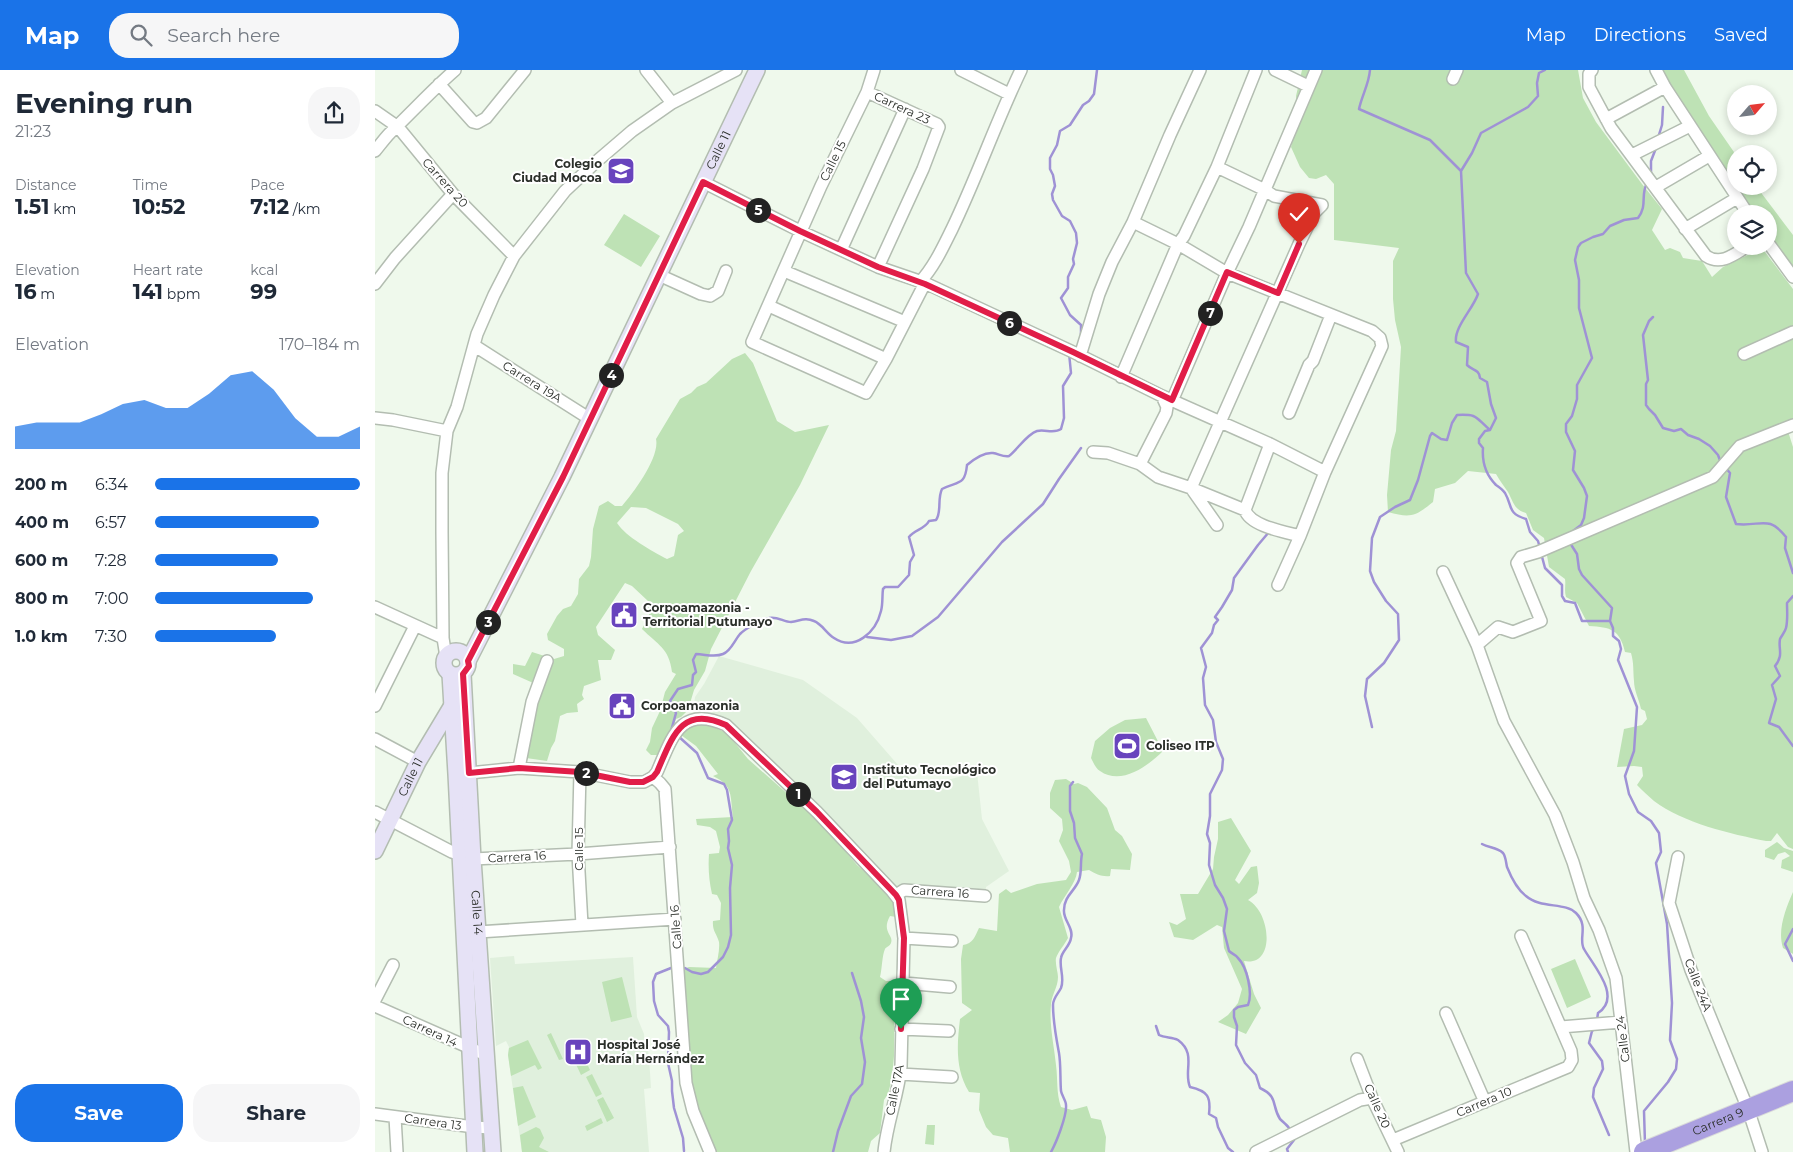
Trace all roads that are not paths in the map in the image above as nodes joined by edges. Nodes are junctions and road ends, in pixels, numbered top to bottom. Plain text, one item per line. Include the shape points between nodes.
1 (455, 70) edge
2 (646, 70) edge
3 (736, 70) edge
4 (757, 70) edge
5 (874, 70) edge
6 (961, 70) edge
7 (1021, 70) edge
8 (1200, 70) edge
9 (1256, 70) edge
10 (1275, 70) edge
11 (1316, 70) edge
12 (1592, 70) edge
13 (1655, 70) edge
14 (522, 71) edge
15 (719, 73) edge
16 (439, 84) junction
17 (1308, 86) junction
18 (1665, 87) junction
19 (867, 92) junction
20 (1009, 94) junction
21 (672, 103) junction
22 (905, 109) junction
23 (375, 111) edge
24 (1606, 119) junction
25 (1690, 126) junction
26 (398, 127) junction
27 (375, 151) edge
28 (1632, 155) junction
29 (1709, 156) junction
30 (1217, 167) junction
31 (703, 182) junction
32 (1656, 187) junction
33 (1265, 190) junction
34 (453, 194) junction
35 (1737, 198) junction
36 (1742, 205) edge
37 (1133, 222) junction
38 (1685, 229) junction
39 (800, 231) junction
40 (1178, 244) junction
41 (841, 250) junction
42 (1733, 255) edge
43 (1777, 255) edge
44 (514, 256) junction
45 (878, 267) junction
46 (726, 271) dead end
47 (784, 271) junction
48 (1227, 272) junction
49 (659, 275) junction
50 (1793, 277) edge
51 (922, 283) junction
52 (375, 284) edge
53 (1278, 293) junction
54 (769, 306) junction
55 (1331, 315) junction
56 (905, 322) junction
57 (1793, 332) edge
58 (475, 346) junction
59 (1073, 352) junction
60 (1745, 354) dead end
61 (886, 359) junction
62 (1121, 377) junction
63 (1167, 398) junction
64 (1289, 413) dead end
65 (375, 418) edge
66 (590, 419) junction
67 (1220, 423) junction
68 (1793, 425) edge
69 (447, 431) junction
70 (1270, 444) junction
71 (1093, 452) dead end
72 (1140, 464) junction
73 (1325, 472) junction
74 (1191, 488) junction
75 (1245, 510) junction
76 (1217, 525) dead end
77 (1300, 536) junction
78 (1443, 572) dead end
79 (1278, 585) dead end
80 (375, 607) edge
81 (415, 626) junction
82 (443, 638) junction
83 (1477, 645) junction
84 (446, 657) junction
85 (547, 661) dead end
86 (460, 669) junction
87 (375, 706) edge
88 (451, 706) junction
89 (375, 739) edge
90 (418, 762) junction
91 (519, 768) junction
92 (580, 772) junction
93 (469, 773) junction
94 (653, 777) junction
95 (375, 812) edge
96 (390, 819) junction
97 (670, 847) junction
98 (375, 851) edge
99 (578, 854) junction
100 (467, 857) junction
101 (1679, 857) dead end
102 (896, 895) junction
103 (985, 896) dead end
104 (675, 919) junction
105 (582, 925) junction
106 (478, 932) junction
107 (1521, 936) dead end
108 (904, 938) junction
109 (952, 941) dead end
110 (393, 964) dead end
111 (903, 983) junction
112 (950, 987) dead end
113 (375, 1000) edge
114 (375, 1006) edge
115 (1446, 1013) dead end
116 (1621, 1022) junction
117 (1561, 1027) junction
118 (901, 1029) junction
119 (949, 1032) dead end
120 (469, 1049) junction
121 (486, 1055) junction
122 (1357, 1059) dead end
123 (900, 1074) junction
124 (952, 1077) dead end
125 (1793, 1091) edge
126 (1372, 1098) junction
127 (1485, 1102) junction
128 (1748, 1110) junction
129 (375, 1114) edge
130 (395, 1117) junction
131 (474, 1128) junction
132 (491, 1128) junction
133 (1393, 1140) junction
134 (397, 1152) edge
135 (475, 1152) edge
136 (493, 1152) edge
137 (710, 1152) edge
138 (885, 1152) edge
139 (1256, 1152) edge
140 (1398, 1152) edge
141 (1636, 1152) edge
142 (1644, 1152) edge
143 (1762, 1152) edge

1 - 16 street
2 - 21 street
3 - 15 street
4 - 31 street, Calle 11
5 - 19 street, Calle 15
6 - 20 street
7 - 20 street
8 - 37 street
9 - 30 street
10 - 17 street
11 - 17 street
12 - 24 street via 1589,87
13 - 18 street
14 - 16 street via 486,118 477,123
15 - 21 street
16 - 26 street
17 - 33 street
18 - 24 street
18 - 25 street
19 - 22 street, Carrera 23
19 - 39 street, Calle 15
20 - 51 street via 964,204
21 - 44 street via 632,131 565,191
22 - 41 street
22 - 45 street, Carrera 23 via 937,124 939,130
23 - 26 street, Carrera 20
24 - 28 street
25 - 28 street
25 - 29 street
26 - 27 street
26 - 34 street, Carrera 20
28 - 32 street
29 - 32 street
29 - 35 street
30 - 33 street
30 - 40 street
31 - 39 street
31 - 49 street, Calle 11
32 - 38 street
33 - 48 street
33 - 53 street via 1274,196 1321,205 1314,213
34 - 44 street, Carrera 20
34 - 52 street
35 - 36 street
35 - 38 street
37 - 40 street
37 - 59 street
38 - 42 street via 1712,260 1724,260
39 - 41 street
39 - 47 street, Calle 15
40 - 48 street
40 - 62 street
41 - 45 street
43 - 50 street
44 - 58 street via 494,295
45 - 51 street
46 - 49 street via 718,291 710,296
47 - 54 street, Calle 15
47 - 56 street
48 - 53 street
48 - 63 street
49 - 66 street, Calle 11
51 - 56 street
51 - 59 street
53 - 55 street
53 - 67 street
54 - 61 street
54 - 61 street, Calle 15 via 752,342 866,393
55 - 64 street
55 - 73 street via 1372,331 1380,338 1381,346
56 - 61 street
57 - 60 street
58 - 66 street, Carrera 19A
58 - 69 street
59 - 62 street
62 - 63 street
63 - 67 street
63 - 72 street via 1166,413
65 - 69 street
66 - 86 street, Calle 11 via 563,477
67 - 70 street
67 - 74 street
68 - 83 street via 1740,446 1713,477 1521,557 1517,563 1541,621 1513,632 1497,626
69 - 82 street via 442,473
70 - 73 street
70 - 75 street
71 - 72 street
72 - 74 street via 1158,477
73 - 77 street
74 - 75 street
74 - 76 street
75 - 77 street via 1259,524
77 - 79 street
78 - 83 street, Calle 24
80 - 81 street
81 - 82 street
81 - 87 street
82 - 84 street
83 - 116 street, Calle 24 via 1504,720 1555,815 1584,898 1599,930 1616,978
84 - 86 street via 444,666
84 - 86 street via 458,651 467,656
85 - 91 street via 532,702
86 - 88 street, Calle 14
86 - 93 street, Calle 14
88 - 90 street, Calle 11
88 - 100 street, Calle 14
89 - 90 street
90 - 96 street, Calle 11
91 - 92 street
91 - 93 street
92 - 94 street via 630,782 643,782
92 - 99 street, Calle 15
93 - 100 street, Calle 14
94 - 97 street, Calle 16 via 665,789
94 - 102 street via 674,734 682,726 694,719 715,720 726,725 817,812
95 - 96 street, Carrera 16
96 - 98 street, Calle 11
96 - 100 street, Carrera 16
97 - 99 street, Carrera 16
97 - 104 street, Calle 16
99 - 100 street, Carrera 16
99 - 105 street, Calle 15
100 - 106 street, Calle 14
100 - 120 street, Calle 14
101 - 128 street, Calle 24A via 1669,903 1691,970
102 - 103 street, Carrera 16 via 904,890
102 - 108 street, Calle 17A
104 - 105 street
104 - 137 street, Calle 16 via 686,1083 693,1111
105 - 106 street
106 - 121 street, Calle 14
107 - 117 street
108 - 109 street
108 - 111 street, Calle 17A
110 - 113 street
111 - 112 street
111 - 118 street, Calle 17A
114 - 120 street, Carrera 14
115 - 127 street
116 - 117 street
116 - 141 street, Calle 24
117 - 127 street, Carrera 10 via 1571,1051 1572,1060 1568,1066
118 - 119 street
118 - 123 street, Calle 17A
120 - 121 street, Carrera 14
120 - 131 street, Calle 14
121 - 132 street, Calle 14
122 - 126 street, Calle 20
123 - 124 street
123 - 138 street, Calle 17A
125 - 128 highway, Carrera 9
126 - 133 street, Calle 20
126 - 139 street via 1360,1100
127 - 133 street, Carrera 10
128 - 142 highway, Carrera 9
128 - 143 street
129 - 130 street, Carrera 13
130 - 131 street, Carrera 13
130 - 134 street
131 - 132 street, Carrera 13
131 - 135 street, Calle 14
132 - 136 street, Calle 14
133 - 140 street, Calle 20

